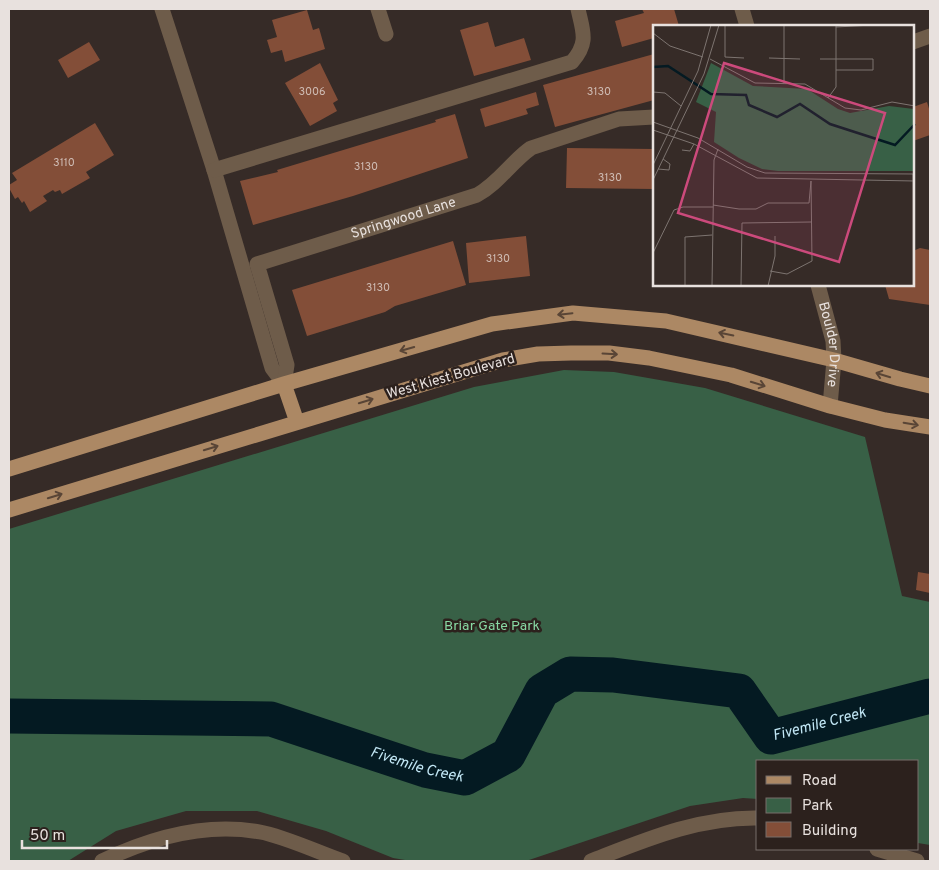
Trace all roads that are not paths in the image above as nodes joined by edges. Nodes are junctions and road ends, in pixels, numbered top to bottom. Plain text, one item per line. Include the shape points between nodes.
1 (162, 9) edge
2 (378, 9) edge
3 (578, 9) edge
4 (742, 9) edge
5 (747, 25) edge
6 (386, 34) dead end
7 (930, 36) edge
8 (914, 42) edge
9 (653, 117) edge
10 (214, 170) junction
11 (818, 286) edge
12 (834, 360) junction
13 (284, 384) junction
14 (930, 386) edge
15 (830, 406) junction
16 (297, 422) junction
17 (930, 427) edge
18 (9, 469) edge
19 (9, 510) edge
20 (756, 818) edge
21 (880, 850) edge
22 (325, 858) edge
23 (102, 861) edge
24 (343, 861) edge
25 (591, 861) edge
26 (917, 861) edge

1 - 10 street
2 - 6 street
3 - 10 street via 585,38 572,62
4 - 5 street
7 - 8 street
9 - 13 street, Springwood Lane via 619,120 531,148 492,187 477,195 257,264 287,365
10 - 13 street via 272,368
11 - 12 street, Boulder Drive via 833,342
12 -> 13 main road via 666,321 573,313 492,324
14 -> 12 main road
12 - 15 street, Boulder Drive
13 - 16 main road
13 - 18 main road
16 -> 15 main road, West Kiest Boulevard via 503,360 571,353 609,353 658,360 730,375
15 -> 17 main road, West Kiest Boulevard
19 -> 16 main road, West Kiest Boulevard
20 - 25 street via 693,824
21 - 26 street
22 - 23 street via 261,832 219,829 188,832 131,847
22 - 24 street

